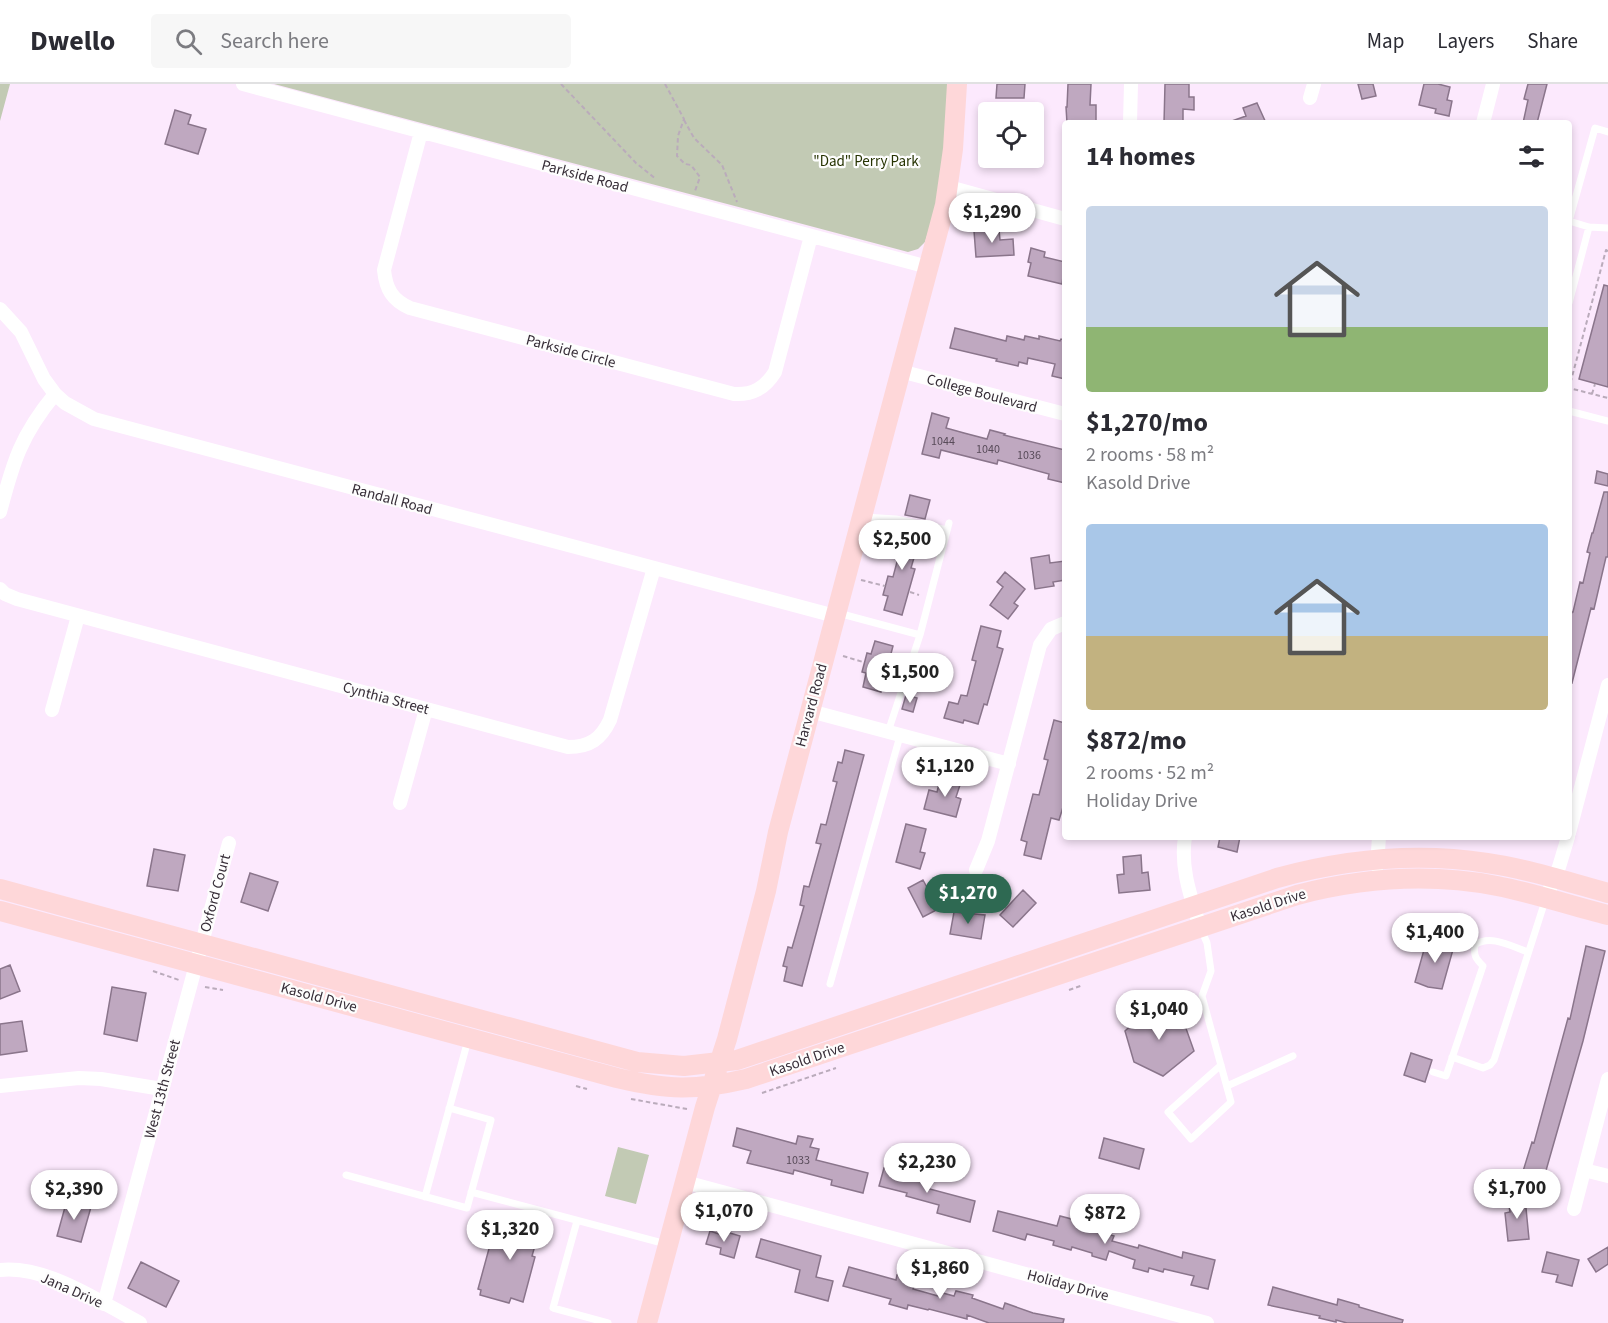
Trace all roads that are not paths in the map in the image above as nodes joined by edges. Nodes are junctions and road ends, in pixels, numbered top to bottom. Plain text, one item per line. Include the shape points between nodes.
1 (243, 84) edge
2 (957, 84) edge
3 (1131, 84) edge
4 (1314, 84) edge
5 (1493, 84) edge
6 (1310, 99) dead end
7 (1130, 120) edge
8 (1484, 120) edge
9 (421, 132) junction
10 (1608, 132) edge
11 (949, 187) junction
12 (1572, 210) edge
13 (1062, 218) edge
14 (1572, 222) edge
15 (1589, 227) junction
16 (1608, 227) edge
17 (812, 236) junction
18 (928, 267) junction
19 (1572, 292) edge
20 (0, 309) edge
21 (900, 371) junction
22 (55, 394) junction
23 (1572, 412) edge
24 (1062, 413) edge
25 (1608, 421) edge
26 (0, 512) edge
27 (861, 517) junction
28 (654, 568) junction
29 (0, 590) edge
30 (836, 614) junction
31 (78, 616) junction
32 (1062, 624) edge
33 (920, 635) junction
34 (1608, 685) edge
35 (426, 709) junction
36 (52, 710) dead end
37 (810, 711) junction
38 (894, 734) junction
39 (1009, 764) junction
40 (400, 803) dead end
41 (1572, 820) edge
42 (1185, 840) edge
43 (1379, 840) edge
44 (1566, 840) edge
45 (229, 843) dead end
46 (1377, 858) junction
47 (976, 870) dead end
48 (1554, 879) junction
49 (1378, 880) junction
50 (0, 889) edge
51 (1608, 893) edge
52 (1546, 898) junction
53 (1193, 907) junction
54 (0, 911) edge
55 (1608, 915) edge
56 (1200, 927) junction
57 (201, 944) junction
58 (1528, 952) junction
59 (196, 964) junction
60 (830, 984) dead end
61 (468, 1037) junction
62 (1293, 1056) dead end
63 (1452, 1057) junction
64 (719, 1063) junction
65 (1221, 1065) junction
66 (1433, 1072) dead end
67 (1608, 1079) edge
68 (0, 1086) edge
69 (1227, 1086) junction
70 (712, 1087) junction
71 (162, 1089) junction
72 (449, 1108) junction
73 (1584, 1170) junction
74 (346, 1175) dead end
75 (1608, 1176) edge
76 (685, 1182) junction
77 (471, 1192) junction
78 (425, 1197) junction
79 (1574, 1209) dead end
80 (577, 1221) junction
81 (668, 1245) junction
82 (0, 1270) edge
83 (104, 1304) junction
84 (140, 1323) edge
85 (608, 1323) edge
86 (647, 1323) edge
87 (1207, 1323) edge

1 - 9 street, Parkside Road
2 - 11 main road, Harvard Road
3 - 7 street
4 - 6 street
5 - 8 street
9 - 17 street, Parkside Road
9 - 17 street, Parkside Circle via 384,270 387,287 396,300 421,311 745,394 765,385 775,372
10 - 12 lane via 1594,128
11 - 13 street
11 - 18 main road, Harvard Road
14 - 15 lane
15 - 16 lane
15 - 19 lane
17 - 18 street, Parkside Road
18 - 21 main road, Harvard Road
20 - 22 street, Randall Road via 21,332
21 - 24 street, College Boulevard
21 - 27 main road, Harvard Road
22 - 26 street via 28,429 19,448
22 - 28 street, Randall Road via 80,412 120,426
23 - 25 lane
27 - 30 main road, Harvard Road
27 - 33 lane via 948,527
28 - 30 street, Randall Road
28 - 35 street, Cynthia Street via 610,720 590,744 568,747
29 - 31 street, Cynthia Street via 17,599
30 - 33 lane
30 - 37 main road, Harvard Road
31 - 35 street, Cynthia Street
31 - 36 street
32 - 39 street via 1050,629 1040,645
33 - 38 lane
34 - 41 street
35 - 40 street
37 - 38 street
37 - 64 main road, Harvard Road
38 - 39 street
38 - 60 lane
39 - 47 street
42 - 53 street via 1184,869
43 - 46 street
44 - 48 street
45 - 57 street, Oxford Court
46 - 48 main road, Kasold Drive via 1487,863
46 - 49 street
46 - 53 main road, Kasold Drive via 1308,870
48 - 51 main road, Kasold Drive
48 - 52 street
49 - 52 main road, Kasold Drive via 1470,882
49 - 56 main road, Kasold Drive via 1297,895
50 - 57 main road, Kasold Drive
52 - 55 main road, Kasold Drive
52 - 58 lane
53 - 56 street
53 - 64 main road, Kasold Drive via 757,1054
54 - 59 main road, Kasold Drive
56 - 65 lane via 1211,971 1202,996
56 - 70 main road, Kasold Drive
57 - 59 street, West 13th Street
57 - 64 main road, Kasold Drive via 637,1062 672,1066
58 - 63 lane via 1494,1060 1483,1068
58 - 63 lane via 1489,940 1475,945 1477,960 1483,966
59 - 61 main road, Kasold Drive
59 - 71 street, West 13th Street
61 - 70 main road, Kasold Drive via 641,1084 683,1089
61 - 72 lane
62 - 69 lane
63 - 66 lane via 1446,1076
64 - 70 main road, Harvard Road
65 - 69 lane
65 - 69 lane via 1168,1112 1191,1139 1231,1102
67 - 73 street
68 - 71 street via 79,1078
70 - 76 main road, Harvard Road
71 - 83 street, West 13th Street
72 - 77 lane via 491,1120
72 - 78 lane
73 - 75 street
73 - 79 street
74 - 78 lane
76 - 81 main road, Harvard Road
76 - 87 street, Holiday Drive
77 - 78 lane via 467,1208
77 - 80 lane
80 - 81 lane
80 - 85 lane via 553,1308
81 - 86 main road, Harvard Road
82 - 83 street, Jana Drive via 51,1278
83 - 84 street, Jana Drive

